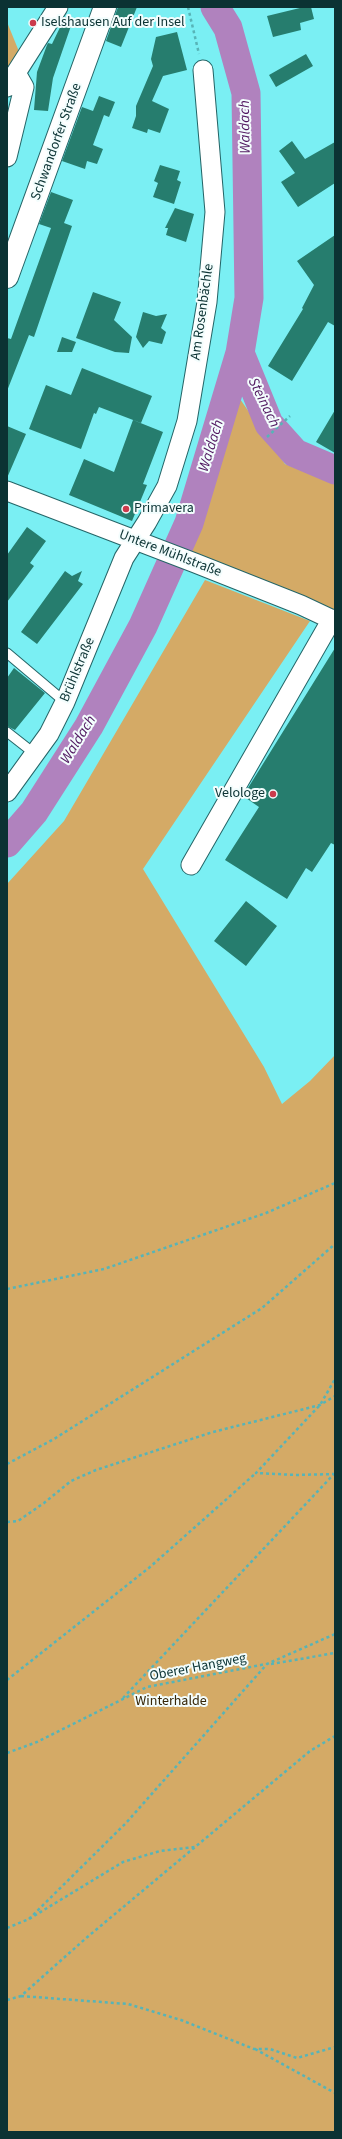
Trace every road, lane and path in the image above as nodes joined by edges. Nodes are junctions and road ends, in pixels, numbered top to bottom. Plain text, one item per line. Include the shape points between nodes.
1 (58, 7) edge
2 (105, 7) edge
3 (188, 7) edge
4 (203, 70) joint
5 (12, 80) edge
6 (7, 157) edge
7 (7, 277) edge
8 (290, 416) dead end
9 (267, 437) dead end
10 (7, 492) edge
11 (135, 541) junction
12 (333, 620) edge
13 (7, 653) edge
14 (65, 702) junction
15 (7, 732) edge
16 (35, 754) junction
17 (7, 792) edge
18 (191, 865) dead end
19 (335, 1183) edge
20 (335, 1244) edge
21 (7, 1289) edge
22 (335, 1379) edge
23 (335, 1396) edge
24 (320, 1405) junction
25 (7, 1464) edge
26 (256, 1473) junction
27 (335, 1474) edge
28 (7, 1522) edge
29 (335, 1634) edge
30 (335, 1654) edge
31 (267, 1664) junction
32 (7, 1680) edge
33 (121, 1700) junction
34 (335, 1736) edge
35 (7, 1753) edge
36 (195, 1847) junction
37 (29, 1919) junction
38 (7, 1928) edge
39 (21, 1996) junction
40 (7, 2000) edge
41 (335, 2047) edge
42 (254, 2049) junction
43 (335, 2094) edge

1 - 5 street
2 - 7 main road, Schwandorfer Straße
3 - 4 path
4 - 11 street, Am Rosenbächle via 215,212 207,302 187,421 167,486
5 - 6 street via 24,87
8 - 9 path
10 - 11 street, Untere Mühlstraße
11 - 12 street, Untere Mühlstraße
11 - 14 street, Brühlstraße via 124,558
12 - 18 street, Untere Mühlstraße
13 - 14 lane
14 - 16 street, Brühlstraße via 49,734
15 - 16 lane
16 - 17 street, Brühlstraße
19 - 21 path via 266,1213 104,1269
20 - 25 path via 262,1308 54,1439
22 - 24 path
23 - 24 path
24 - 26 path
24 - 28 path via 213,1432 96,1470 70,1481 18,1522
26 - 27 path
26 - 32 path via 150,1567
27 - 33 path
29 - 31 path
30 - 31 path, Oberer Hangweg
31 - 33 path, Oberer Hangweg via 148,1687
31 - 37 path via 126,1823
33 - 35 path, Oberer Hangweg via 37,1742
34 - 36 path via 310,1751
36 - 37 path via 160,1851 123,1862
36 - 39 path
37 - 38 path
39 - 40 path
39 - 42 path via 128,2004 181,2020
41 - 42 path via 297,2058 270,2049
42 - 43 path

